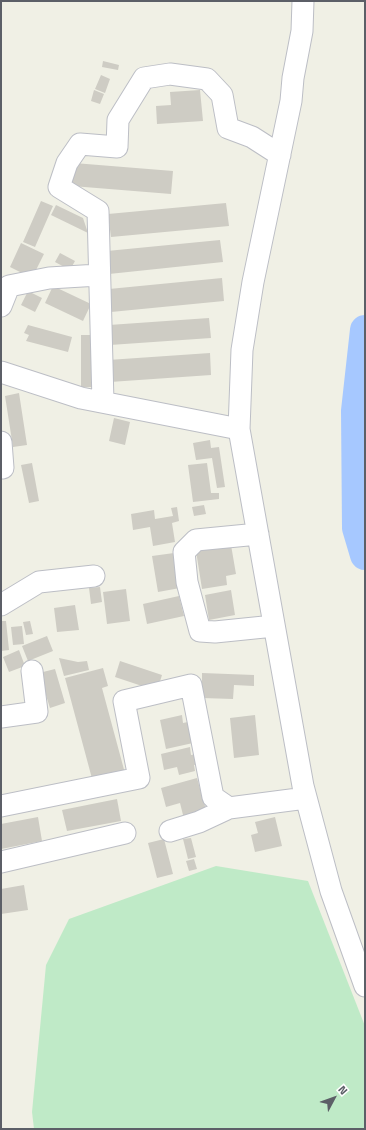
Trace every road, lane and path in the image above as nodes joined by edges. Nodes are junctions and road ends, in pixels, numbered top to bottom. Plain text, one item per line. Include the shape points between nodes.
1 (303, 1) edge
2 (280, 155) junction
3 (100, 275) junction
4 (1, 306) edge
5 (1, 374) edge
6 (103, 402) junction
7 (240, 429) junction
8 (1, 442) edge
9 (1, 468) edge
10 (258, 534) junction
11 (94, 576) dead end
12 (1, 605) edge
13 (274, 626) junction
14 (32, 671) dead end
15 (1, 718) edge
16 (306, 798) junction
17 (1, 806) edge
18 (229, 808) junction
19 (170, 831) dead end
20 (125, 833) dead end
21 (1, 862) edge
22 (365, 986) edge

1 - 2 street via 302,31
2 - 3 street via 252,137 228,128 222,95 207,79 170,74 144,78 118,120 117,147 80,144 67,163 59,187 98,211
2 - 7 street via 253,282 242,350
3 - 4 street via 49,278 9,286
3 - 6 street
5 - 6 street
6 - 7 street
7 - 10 street
8 - 9 street
10 - 13 street
10 - 13 street via 196,540 184,552 187,582 200,631 215,632
11 - 12 street via 39,582
13 - 16 street
14 - 15 street via 37,712
16 - 18 street
16 - 22 street via 331,891
17 - 18 street via 139,778 124,702 191,685 213,797
18 - 19 street via 200,822
20 - 21 street

